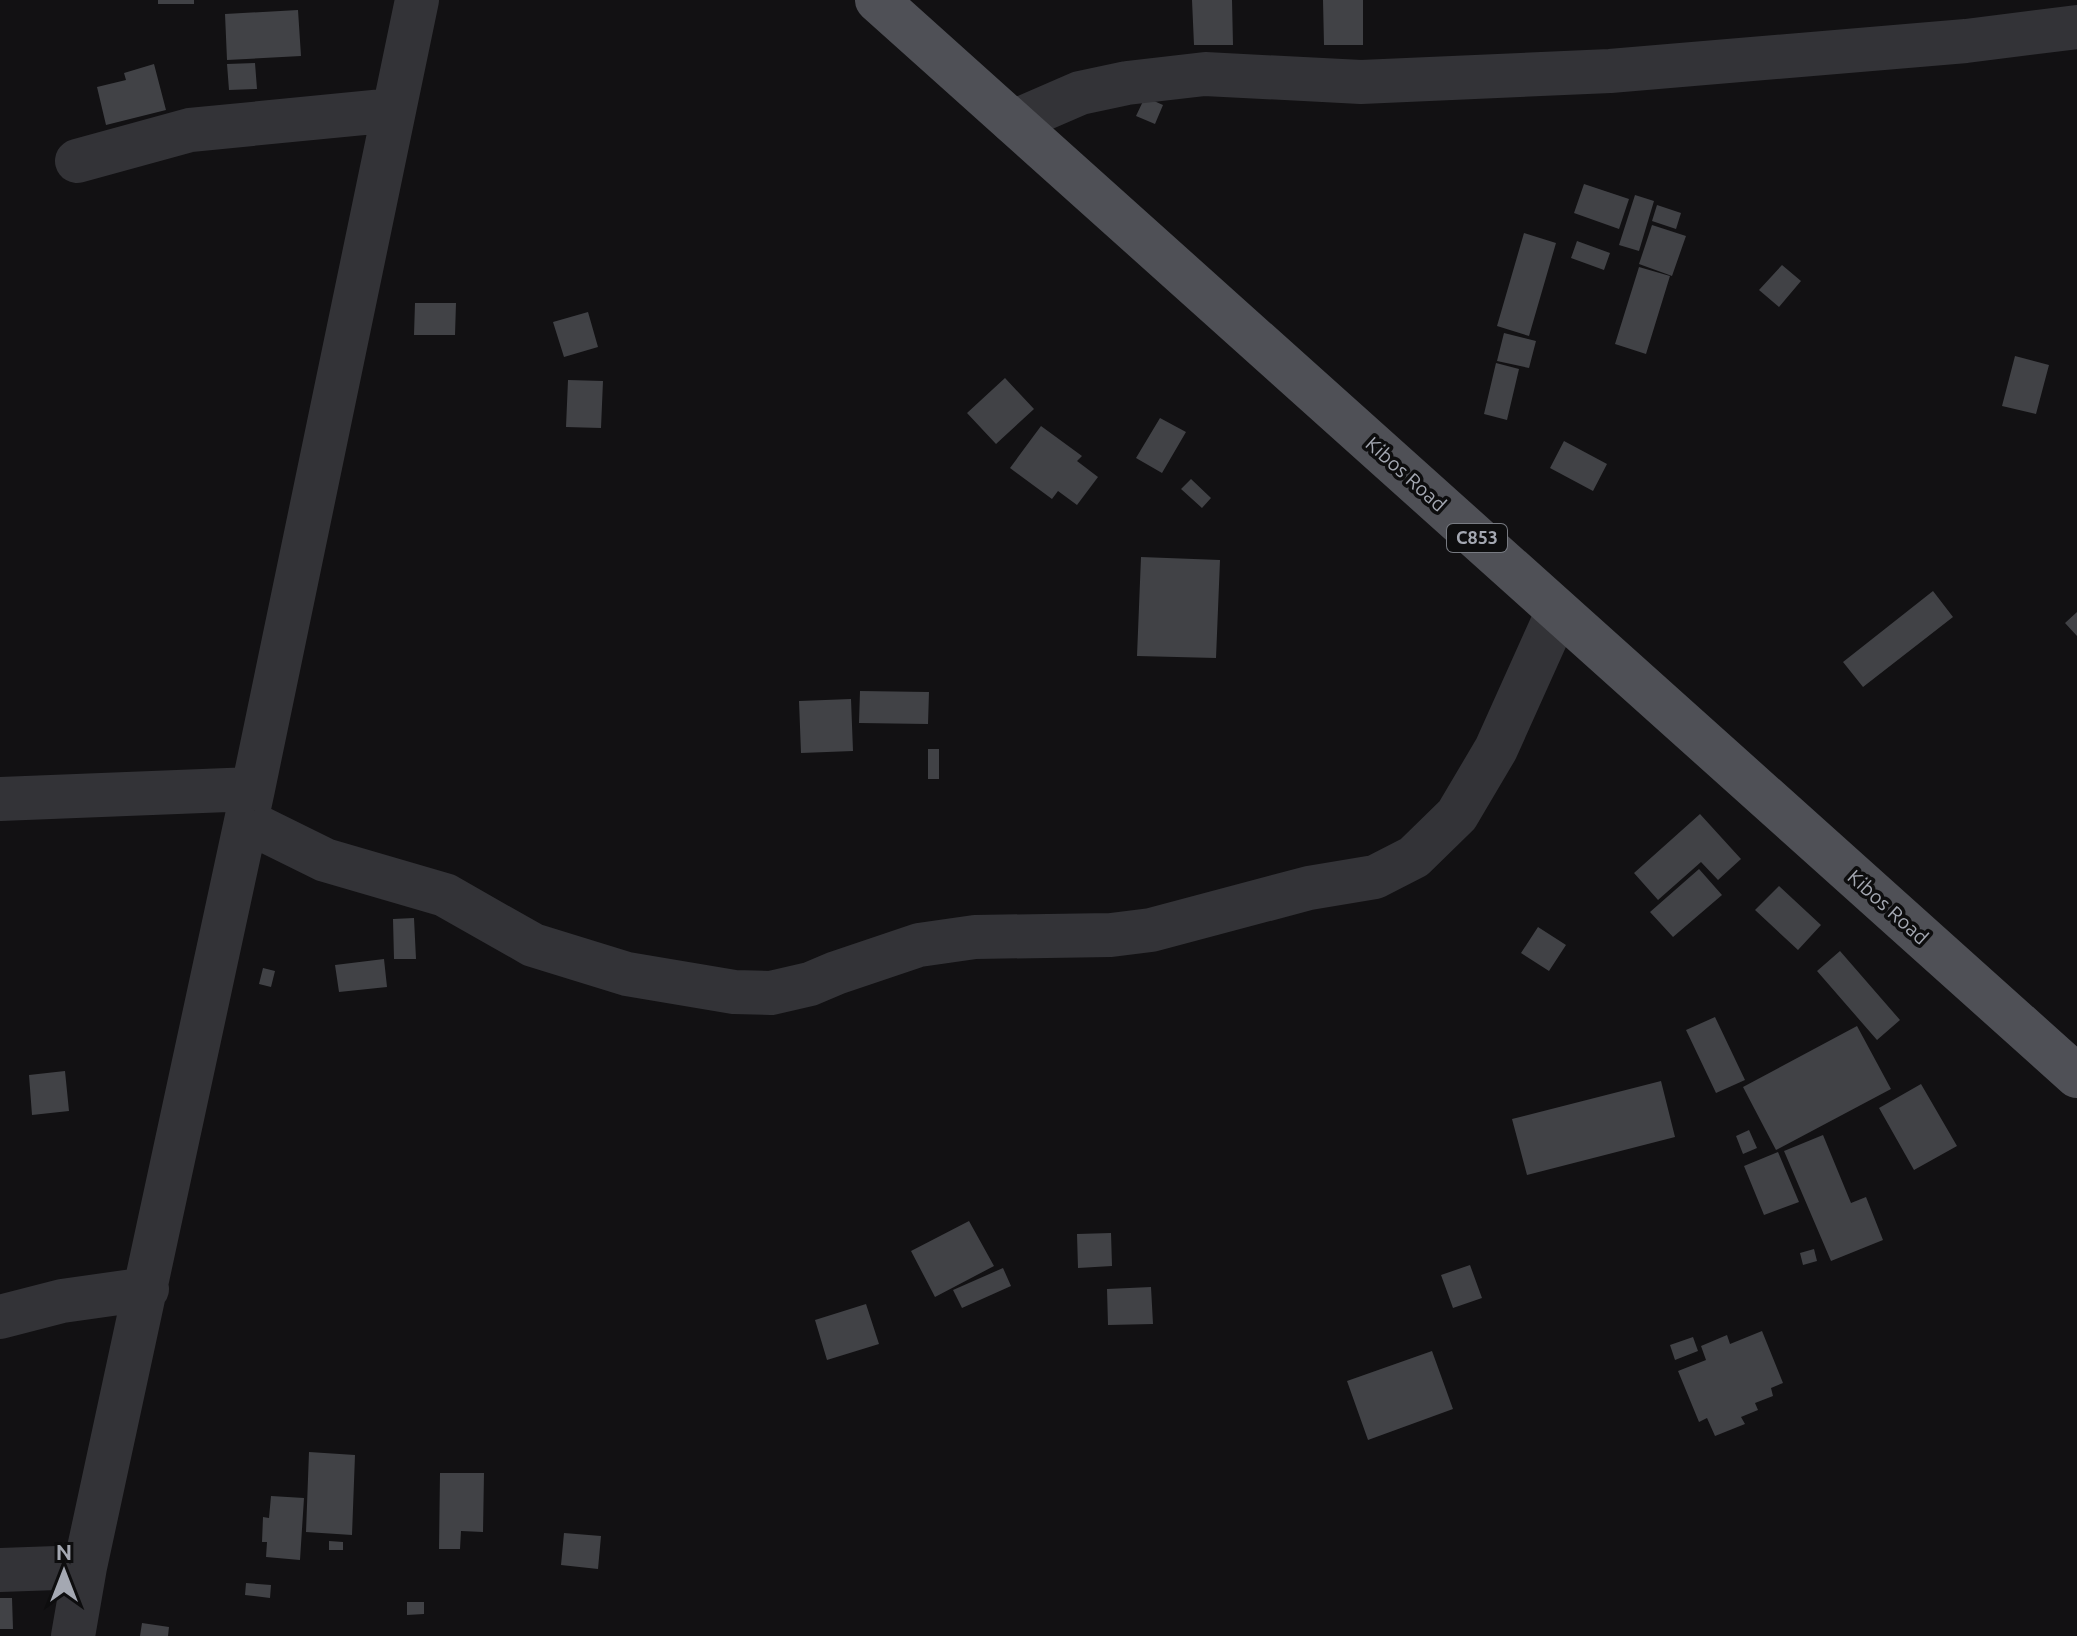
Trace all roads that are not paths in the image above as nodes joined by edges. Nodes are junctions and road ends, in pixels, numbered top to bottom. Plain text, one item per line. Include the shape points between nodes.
1 (417, 0) edge
2 (877, 0) edge
3 (2077, 27) edge
4 (394, 110) junction
5 (1013, 122) junction
6 (77, 161) dead end
7 (1558, 611) junction
8 (0, 799) edge
9 (250, 805) junction
10 (2077, 1076) edge
11 (147, 1289) junction
12 (0, 1317) edge
13 (85, 1567) junction
14 (0, 1570) edge
15 (73, 1636) edge

1 - 4 street
2 - 5 main road, Kibos Road / C853
3 - 5 street via 1610,71 1361,82 1205,74 1080,93
4 - 6 street via 190,130
4 - 9 street
5 - 7 main road, Kibos Road / C853
7 - 9 street via 1496,749 1457,815 1414,857 1375,877 1309,888 1151,930 975,937 919,945 771,993 627,974 533,945 445,895 325,860
7 - 10 main road, Kibos Road / C853
8 - 9 street
9 - 11 street
11 - 12 street via 62,1301
11 - 13 street
13 - 14 street
13 - 15 street

